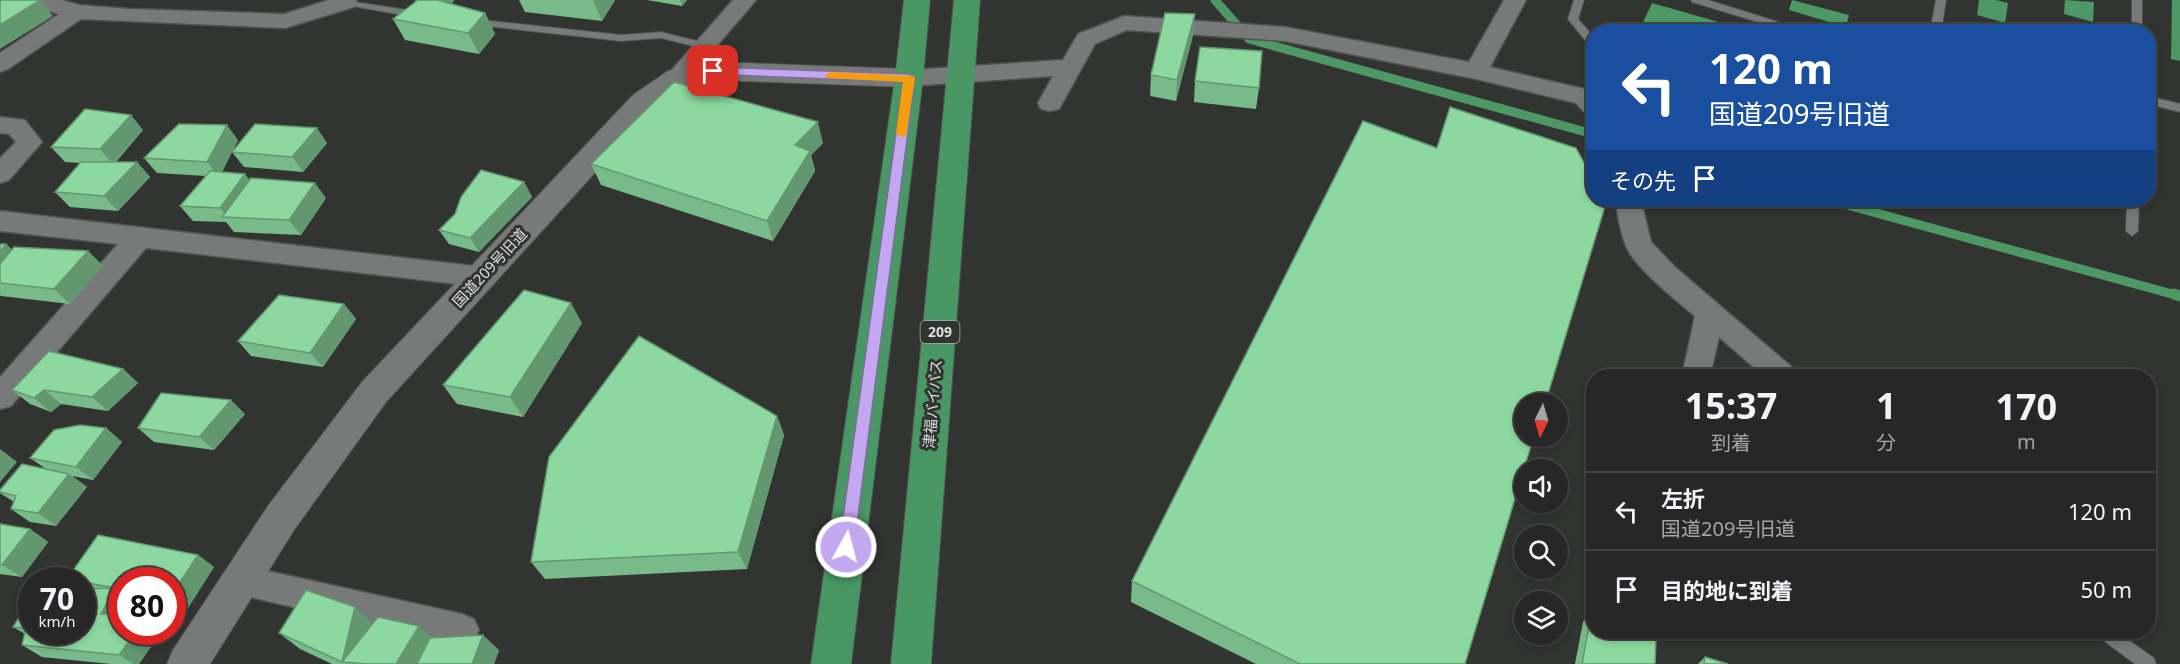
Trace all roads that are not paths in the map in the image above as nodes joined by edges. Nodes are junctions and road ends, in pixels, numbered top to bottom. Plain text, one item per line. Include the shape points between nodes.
1 (38, 0) edge
2 (745, 0) edge
3 (917, 0) edge
4 (967, 0) edge
5 (1515, 0) edge
6 (1579, 0) edge
7 (1696, 0) edge
8 (1941, 0) edge
9 (2137, 0) edge
10 (346, 2) joint
11 (77, 12) junction
12 (435, 17) edge
13 (458, 20) edge
14 (1778, 24) edge
15 (1936, 24) edge
16 (2137, 24) edge
17 (1586, 35) edge
18 (705, 46) junction
19 (0, 64) edge
20 (1070, 67) junction
21 (1476, 71) junction
22 (962, 73) junction
23 (678, 77) junction
24 (909, 78) junction
25 (1586, 100) edge
26 (2156, 102) edge
27 (1050, 103) dead end
28 (2180, 108) edge
29 (0, 125) edge
30 (0, 174) edge
31 (1630, 207) edge
32 (2133, 207) edge
33 (0, 221) edge
34 (2132, 231) dead end
35 (141, 236) junction
36 (483, 277) junction
37 (1710, 313) junction
38 (1698, 369) edge
39 (1776, 369) edge
40 (0, 397) edge
41 (242, 580) junction
42 (462, 630) dead end
43 (2114, 639) edge
44 (187, 664) edge
45 (831, 664) edge
46 (911, 664) edge
47 (2148, 664) edge

1 - 11 street
2 - 18 street
3 - 24 highway
4 - 22 highway, 津福バイパス / 209
5 - 21 street
6 - 17 lane via 1573,19
7 - 14 lane
8 - 15 lane
9 - 16 lane
10 - 11 street via 285,21
10 - 12 lane
11 - 19 street
13 - 18 lane via 621,38 661,35
18 - 23 street
20 - 21 street via 1086,39 1124,23 1285,34
20 - 22 street
20 - 27 street
21 - 25 street
22 - 24 street
22 - 46 highway, 津福バイパス / 209
23 - 24 street, 国道209号旧道 via 713,71
23 - 36 street, 国道209号旧道 via 643,102
24 - 45 highway
26 - 28 lane
29 - 30 street via 16,126 30,142
31 - 37 street via 1639,246
32 - 34 lane
33 - 35 street
35 - 36 street
35 - 40 street
36 - 41 street, 国道209号旧道 via 374,392 281,518
37 - 38 street
37 - 39 street
41 - 42 street
41 - 44 street, 国道209号旧道
43 - 47 lane

